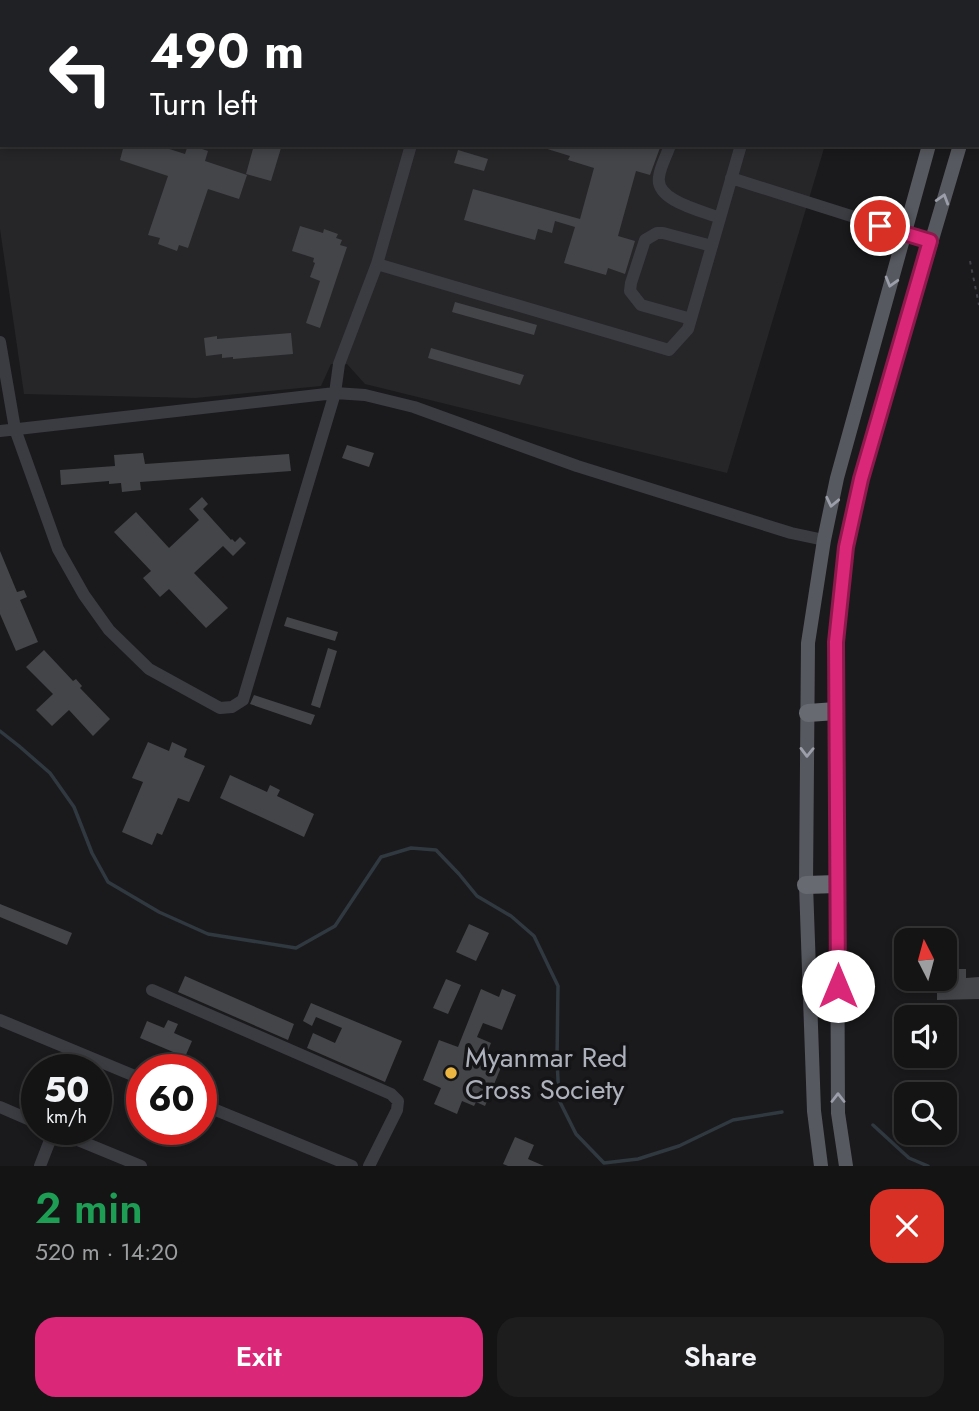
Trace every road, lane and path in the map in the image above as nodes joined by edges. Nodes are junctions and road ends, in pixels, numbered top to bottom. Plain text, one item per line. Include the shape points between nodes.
1 (405, 147) edge
2 (669, 147) edge
3 (740, 147) edge
4 (928, 147) edge
5 (959, 147) edge
6 (731, 178) junction
7 (720, 218) junction
8 (904, 234) junction
9 (930, 241) junction
10 (712, 246) junction
11 (970, 261) dead end
12 (377, 264) junction
13 (979, 305) edge
14 (691, 319) junction
15 (0, 342) edge
16 (335, 393) junction
17 (15, 429) junction
18 (0, 431) edge
19 (824, 540) junction
20 (836, 711) junction
21 (808, 713) junction
22 (837, 884) junction
23 (806, 885) junction
24 (152, 990) dead end
25 (0, 1020) edge
26 (126, 1072) edge
27 (0, 1107) edge
28 (217, 1111) edge
29 (21, 1116) edge
30 (47, 1145) edge
31 (90, 1145) edge
32 (40, 1166) edge
33 (141, 1166) edge
34 (352, 1166) edge
35 (369, 1166) edge
36 (821, 1166) edge
37 (846, 1166) edge

1 - 12 street
2 - 7 street via 659,178 665,193 671,200
3 - 6 street
4 - 8 main road
9 -> 5 main road
6 - 7 street
6 - 8 street
7 - 10 street
8 - 9 street
8 -> 19 main road
9 - 20 main road via 861,479 846,547 836,642
10 - 14 street
10 - 14 street via 663,233 650,236 631,283 630,291 641,305
11 - 13 path
12 - 14 street via 669,350
12 - 16 street via 339,364
15 - 17 street
16 - 17 street
16 - 17 street via 243,700 232,707 220,708 149,669 109,630 58,549
16 - 19 street via 414,407 577,466
17 - 18 street
19 - 21 main road via 808,643
20 - 21 highway
20 - 22 main road
21 -> 23 main road
22 - 23 highway
37 -> 22 main road via 838,1113
23 - 36 main road via 814,1111
24 - 35 street via 391,1094 398,1101 397,1110
25 - 26 street
27 - 29 street
28 - 34 street
30 - 32 street
31 - 33 street

